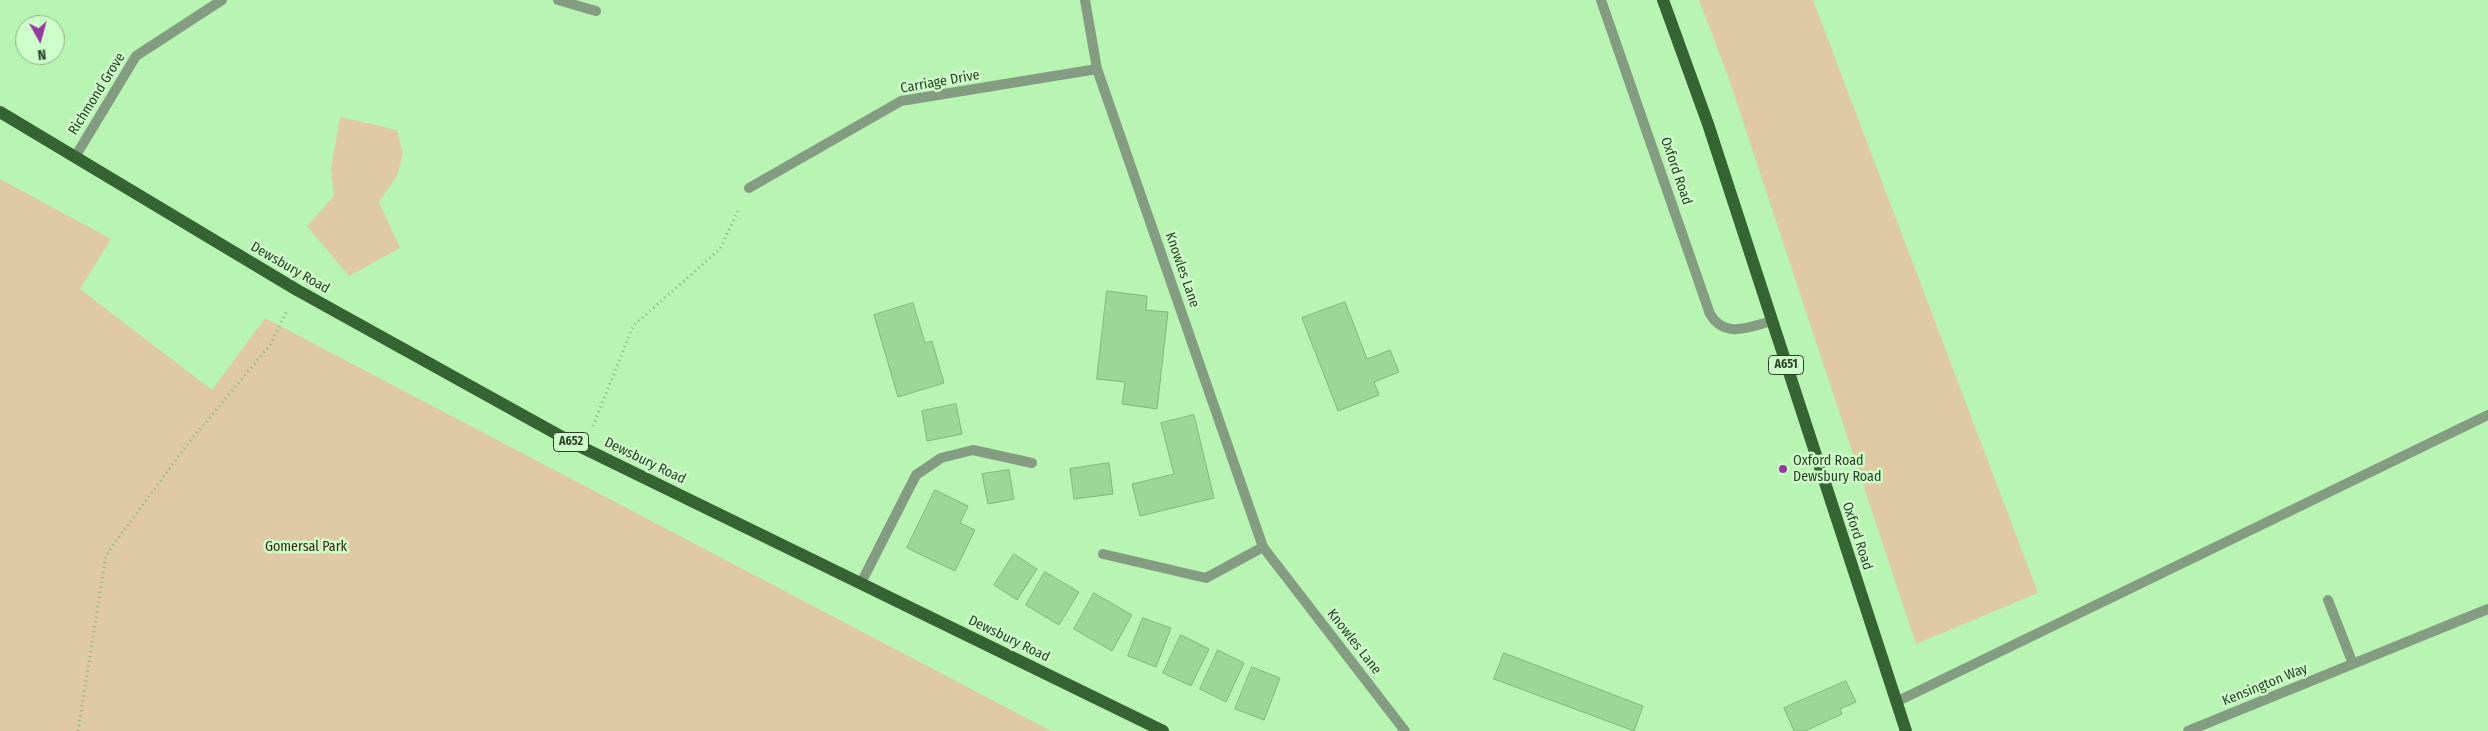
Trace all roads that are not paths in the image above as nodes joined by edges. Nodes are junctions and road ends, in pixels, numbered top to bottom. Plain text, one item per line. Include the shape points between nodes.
1 (222, 0) edge
2 (558, 0) edge
3 (1085, 0) edge
4 (1601, 0) edge
5 (1663, 0) edge
6 (596, 10) dead end
7 (1097, 69) junction
8 (0, 112) edge
9 (74, 157) junction
10 (749, 188) road end
11 (1772, 321) junction
12 (2488, 415) edge
13 (1032, 463) dead end
14 (1263, 547) junction
15 (1103, 554) dead end
16 (861, 583) junction
17 (2328, 600) dead end
18 (2488, 609) edge
19 (2353, 664) junction
20 (1896, 702) junction
21 (1163, 731) edge
22 (1405, 731) edge
23 (1906, 731) edge
24 (2188, 731) edge

1 - 9 street, Richmond Grove via 136,56
2 - 6 street
3 - 7 street, Knowles Lane
4 - 11 street, Oxford Road via 1710,314 1715,322 1729,330
5 - 11 main road, Oxford Road / A651 via 1708,124
7 - 10 street, Carriage Drive via 901,101
7 - 14 street, Knowles Lane
8 - 9 main road, Dewsbury Road / A652
9 - 16 main road, Dewsbury Road / A652 via 297,290 585,449
11 - 20 main road, Oxford Road / A651
12 - 20 street
13 - 16 street via 973,450 941,458 916,475
14 - 15 street via 1206,578
14 - 22 street, Knowles Lane
16 - 21 main road, Dewsbury Road / A652
17 - 19 street
18 - 19 street, Kensington Way
19 - 24 street, Kensington Way
20 - 23 main road, Oxford Road / A651

